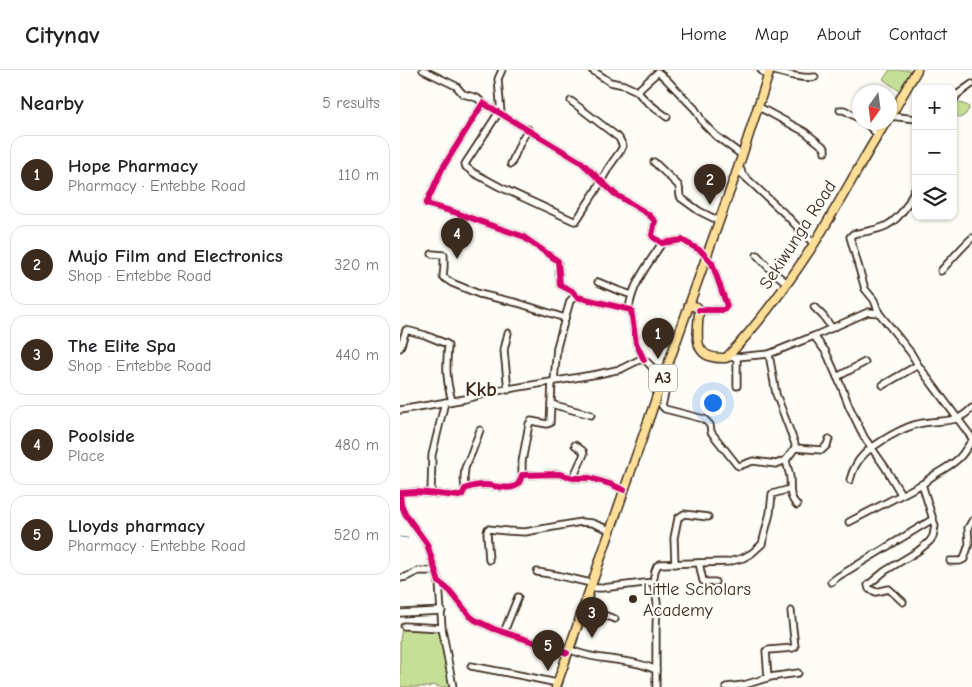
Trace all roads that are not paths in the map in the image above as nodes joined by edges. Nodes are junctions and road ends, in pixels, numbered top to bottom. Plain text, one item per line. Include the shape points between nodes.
1 (424, 70) edge
2 (502, 70) edge
3 (592, 70) edge
4 (666, 70) edge
5 (917, 70) edge
6 (657, 71) edge
7 (767, 71) edge
8 (815, 77) dead end
9 (972, 84) edge
10 (637, 91) junction
11 (957, 95) edge
12 (570, 101) dead end
13 (484, 103) junction
14 (897, 104) edge
15 (757, 106) junction
16 (840, 110) dead end
17 (500, 113) junction
18 (852, 114) edge
19 (667, 116) dead end
20 (897, 119) edge
21 (912, 120) edge
22 (528, 129) junction
23 (873, 130) edge
24 (881, 130) edge
25 (878, 135) junction
26 (825, 152) dead end
27 (742, 155) junction
28 (654, 162) dead end
29 (511, 164) dead end
30 (738, 168) junction
31 (601, 181) junction
32 (912, 200) edge
33 (719, 220) junction
34 (972, 238) edge
35 (662, 243) junction
36 (814, 244) junction
37 (432, 254) dead end
38 (757, 255) dead end
39 (706, 256) junction
40 (941, 271) dead end
41 (598, 282) dead end
42 (787, 284) junction
43 (632, 295) junction
44 (577, 297) junction
45 (689, 305) junction
46 (814, 308) dead end
47 (630, 309) junction
48 (699, 310) junction
49 (879, 313) junction
50 (565, 318) junction
51 (832, 328) junction
52 (508, 333) dead end
53 (814, 336) junction
54 (400, 348) edge
55 (769, 354) junction
56 (737, 357) junction
57 (726, 358) junction
58 (644, 360) junction
59 (865, 362) dead end
60 (918, 365) junction
61 (665, 373) junction
62 (837, 376) junction
63 (553, 381) junction
64 (883, 385) dead end
65 (737, 386) dead end
66 (660, 387) junction
67 (508, 390) junction
68 (452, 401) junction
69 (445, 402) junction
70 (551, 404) junction
71 (972, 408) edge
72 (400, 410) edge
73 (591, 415) dead end
74 (958, 419) junction
75 (480, 430) dead end
76 (829, 439) dead end
77 (972, 439) edge
78 (575, 445) dead end
79 (871, 447) junction
80 (795, 448) junction
81 (786, 460) junction
82 (522, 475) junction
83 (574, 478) junction
84 (850, 480) dead end
85 (922, 484) junction
86 (465, 489) junction
87 (624, 490) junction
88 (790, 490) junction
89 (431, 493) junction
90 (901, 494) junction
91 (401, 504) edge
92 (797, 505) dead end
93 (708, 517) dead end
94 (933, 519) junction
95 (972, 521) edge
96 (849, 522) dead end
97 (610, 530) junction
98 (489, 560) dead end
99 (950, 561) dead end
100 (699, 563) junction
101 (675, 564) junction
102 (435, 571) junction
103 (537, 572) dead end
104 (400, 578) edge
105 (439, 582) junction
106 (653, 582) junction
107 (715, 582) dead end
108 (831, 582) dead end
109 (591, 586) junction
110 (518, 597) dead end
111 (903, 602) dead end
112 (584, 608) junction
113 (442, 611) junction
114 (791, 611) dead end
115 (400, 613) edge
116 (615, 618) dead end
117 (404, 626) dead end
118 (442, 628) junction
119 (504, 632) junction
120 (568, 651) junction
121 (471, 666) dead end
122 (656, 670) junction
123 (798, 673) dead end
124 (768, 678) junction
125 (557, 685) edge
126 (657, 686) edge
127 (745, 686) edge
128 (453, 687) edge
129 (664, 687) edge
130 (726, 687) edge

1 - 13 street
2 - 17 street via 498,79
3 - 10 street via 610,82
4 - 6 street
5 - 14 main road, Sekiwunga Road
6 - 10 street
6 - 27 street via 695,109 716,136
7 - 8 street
7 - 15 main road, A3
9 - 11 street
10 - 19 street via 651,106
12 - 31 street via 622,143 621,150
13 - 17 street
13 - 44 street via 442,169 426,204 528,239 558,261 560,285
15 - 26 street via 809,134 825,148
15 - 27 main road, A3
16 - 18 street
17 - 22 street
17 - 31 street via 465,164 467,168 574,221
20 - 21 street
22 - 29 street
22 - 31 street via 581,162
23 - 25 street
24 - 25 main road, Sekiwunga Road
25 - 36 main road, Sekiwunga Road
27 - 30 main road, A3
28 - 33 street via 678,185 681,198
30 - 33 main road, A3
30 - 36 street
31 - 35 street via 615,194 654,218 656,223 652,236
32 - 49 street via 890,225 850,237 863,286
33 - 39 main road, A3
34 - 40 street
35 - 39 street via 684,240
35 - 43 street
36 - 42 main road, Sekiwunga Road
37 - 50 street via 444,255 443,277 452,282 480,294
38 - 42 street
39 - 45 main road, A3
39 - 48 street via 712,263 727,306 724,310
41 - 43 street
42 - 57 main road, Sekiwunga Road
43 - 47 street
44 - 47 street
44 - 50 street via 570,301
45 - 48 main road
45 - 61 main road, A3
46 - 51 street
47 - 58 street via 636,342
48 - 57 main road via 699,348 708,356
49 - 51 street via 868,312
49 - 60 street
50 - 63 street
51 - 53 street
52 - 67 street via 504,350
53 - 55 street
53 - 62 street
54 - 68 street via 406,330 447,344 446,370
55 - 56 street
55 - 80 street via 776,394
56 - 57 street
56 - 65 street
58 - 61 street
58 - 63 street via 613,371
59 - 62 street
60 - 64 street
60 - 74 street
61 - 66 main road, A3
62 - 79 street
63 - 67 street
63 - 70 street
66 - 81 street via 666,388 662,406 704,419 710,425 710,432 737,465 756,461 776,464
66 - 87 main road, A3
67 - 68 street
68 - 69 street
69 - 72 street
69 - 89 street via 432,455
70 - 73 street
70 - 82 street via 550,423 531,421 529,424
71 - 74 street
74 - 77 street
74 - 79 street via 929,421 904,428
75 - 86 street via 465,468
76 - 80 street via 822,450
77 - 85 street via 961,457
78 - 83 street via 584,454
79 - 84 street via 854,468
79 - 90 street
80 - 81 street
81 - 88 street
82 - 83 street via 559,474
82 - 86 street via 515,487 478,485
83 - 87 street via 592,479
85 - 90 street
85 - 94 street
86 - 89 street via 459,496
87 - 97 main road, A3
88 - 92 street
88 - 100 street via 772,494 764,537 756,550 737,560
89 - 91 street via 400,493
90 - 96 street
91 - 102 street via 427,544
93 - 101 street via 684,514 678,518 674,532
94 - 108 street
94 - 111 street via 930,541 868,585 873,592 888,589
95 - 99 street via 964,559
97 - 98 street via 581,522 525,532 488,529
97 - 109 main road, A3
100 - 101 street
100 - 107 street via 704,581
101 - 106 street via 657,566
102 - 104 street via 418,571
102 - 105 street
103 - 109 street
105 - 113 street
105 - 119 street via 450,590 470,616
106 - 109 street via 602,588
106 - 122 street via 657,602
109 - 112 main road, A3
110 - 119 street
112 - 116 street
112 - 120 main road, A3
113 - 115 street
113 - 118 street
114 - 124 street via 795,646 767,651
117 - 118 street
118 - 128 street
119 - 120 street
120 - 122 street
120 - 125 main road, A3
121 - 125 street
122 - 126 street
123 - 124 street
124 - 127 street
126 - 129 street
127 - 130 street

